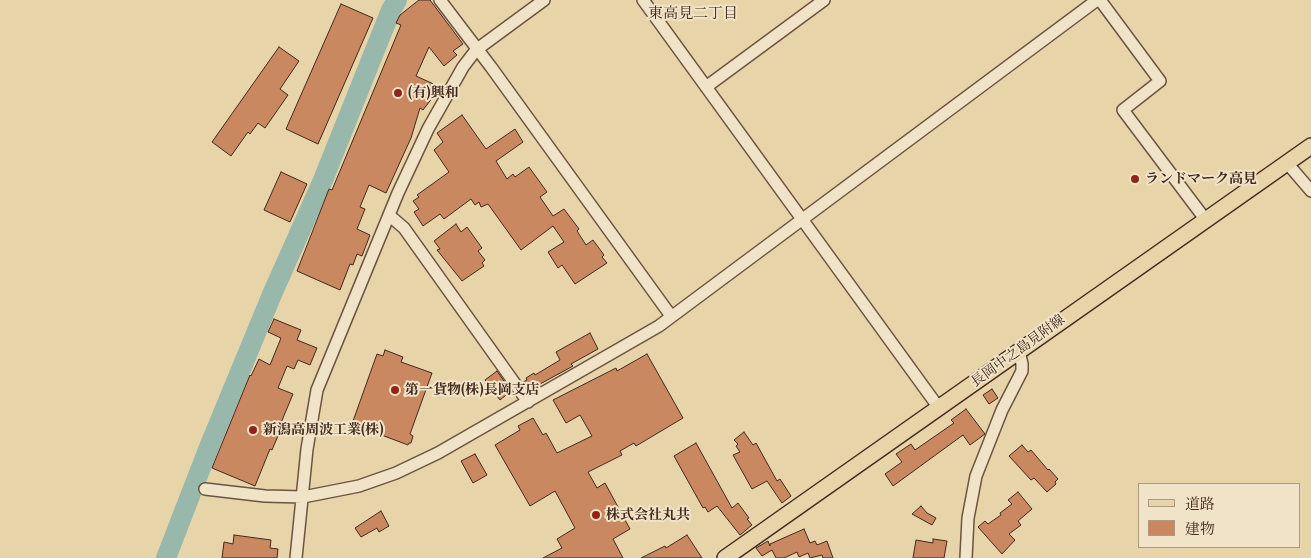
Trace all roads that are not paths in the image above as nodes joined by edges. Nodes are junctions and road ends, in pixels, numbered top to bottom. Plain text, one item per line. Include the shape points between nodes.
1 (440, 0) edge
2 (544, 0) edge
3 (643, 0) edge
4 (824, 0) edge
5 (1099, 0) edge
6 (476, 50) junction
7 (706, 87) junction
8 (1311, 146) edge
9 (1287, 163) junction
10 (1311, 191) edge
11 (390, 216) junction
12 (802, 219) junction
13 (1205, 219) junction
14 (671, 316) junction
15 (1018, 352) junction
16 (528, 402) junction
17 (938, 408) junction
18 (205, 489) dead end
19 (303, 497) junction
20 (296, 558) edge
21 (725, 558) edge
22 (966, 558) edge

1 - 6 street
2 - 6 street
3 - 7 street
4 - 7 street
5 - 12 street
5 - 13 street via 1160,81 1123,110
6 - 11 street via 428,129
6 - 14 street
7 - 12 street
8 - 9 main road, 長岡中之島見附線
9 - 10 street
9 - 13 main road, 長岡中之島見附線
11 - 16 street via 404,228
11 - 19 street via 316,390
12 - 14 street
12 - 17 street
13 - 15 main road, 長岡中之島見附線
14 - 16 street
15 - 17 main road, 長岡中之島見附線
15 - 22 street via 1022,371 1002,410 976,476 968,518
16 - 19 street via 396,473 360,486
17 - 21 main road, 長岡中之島見附線
18 - 19 street
19 - 20 street

